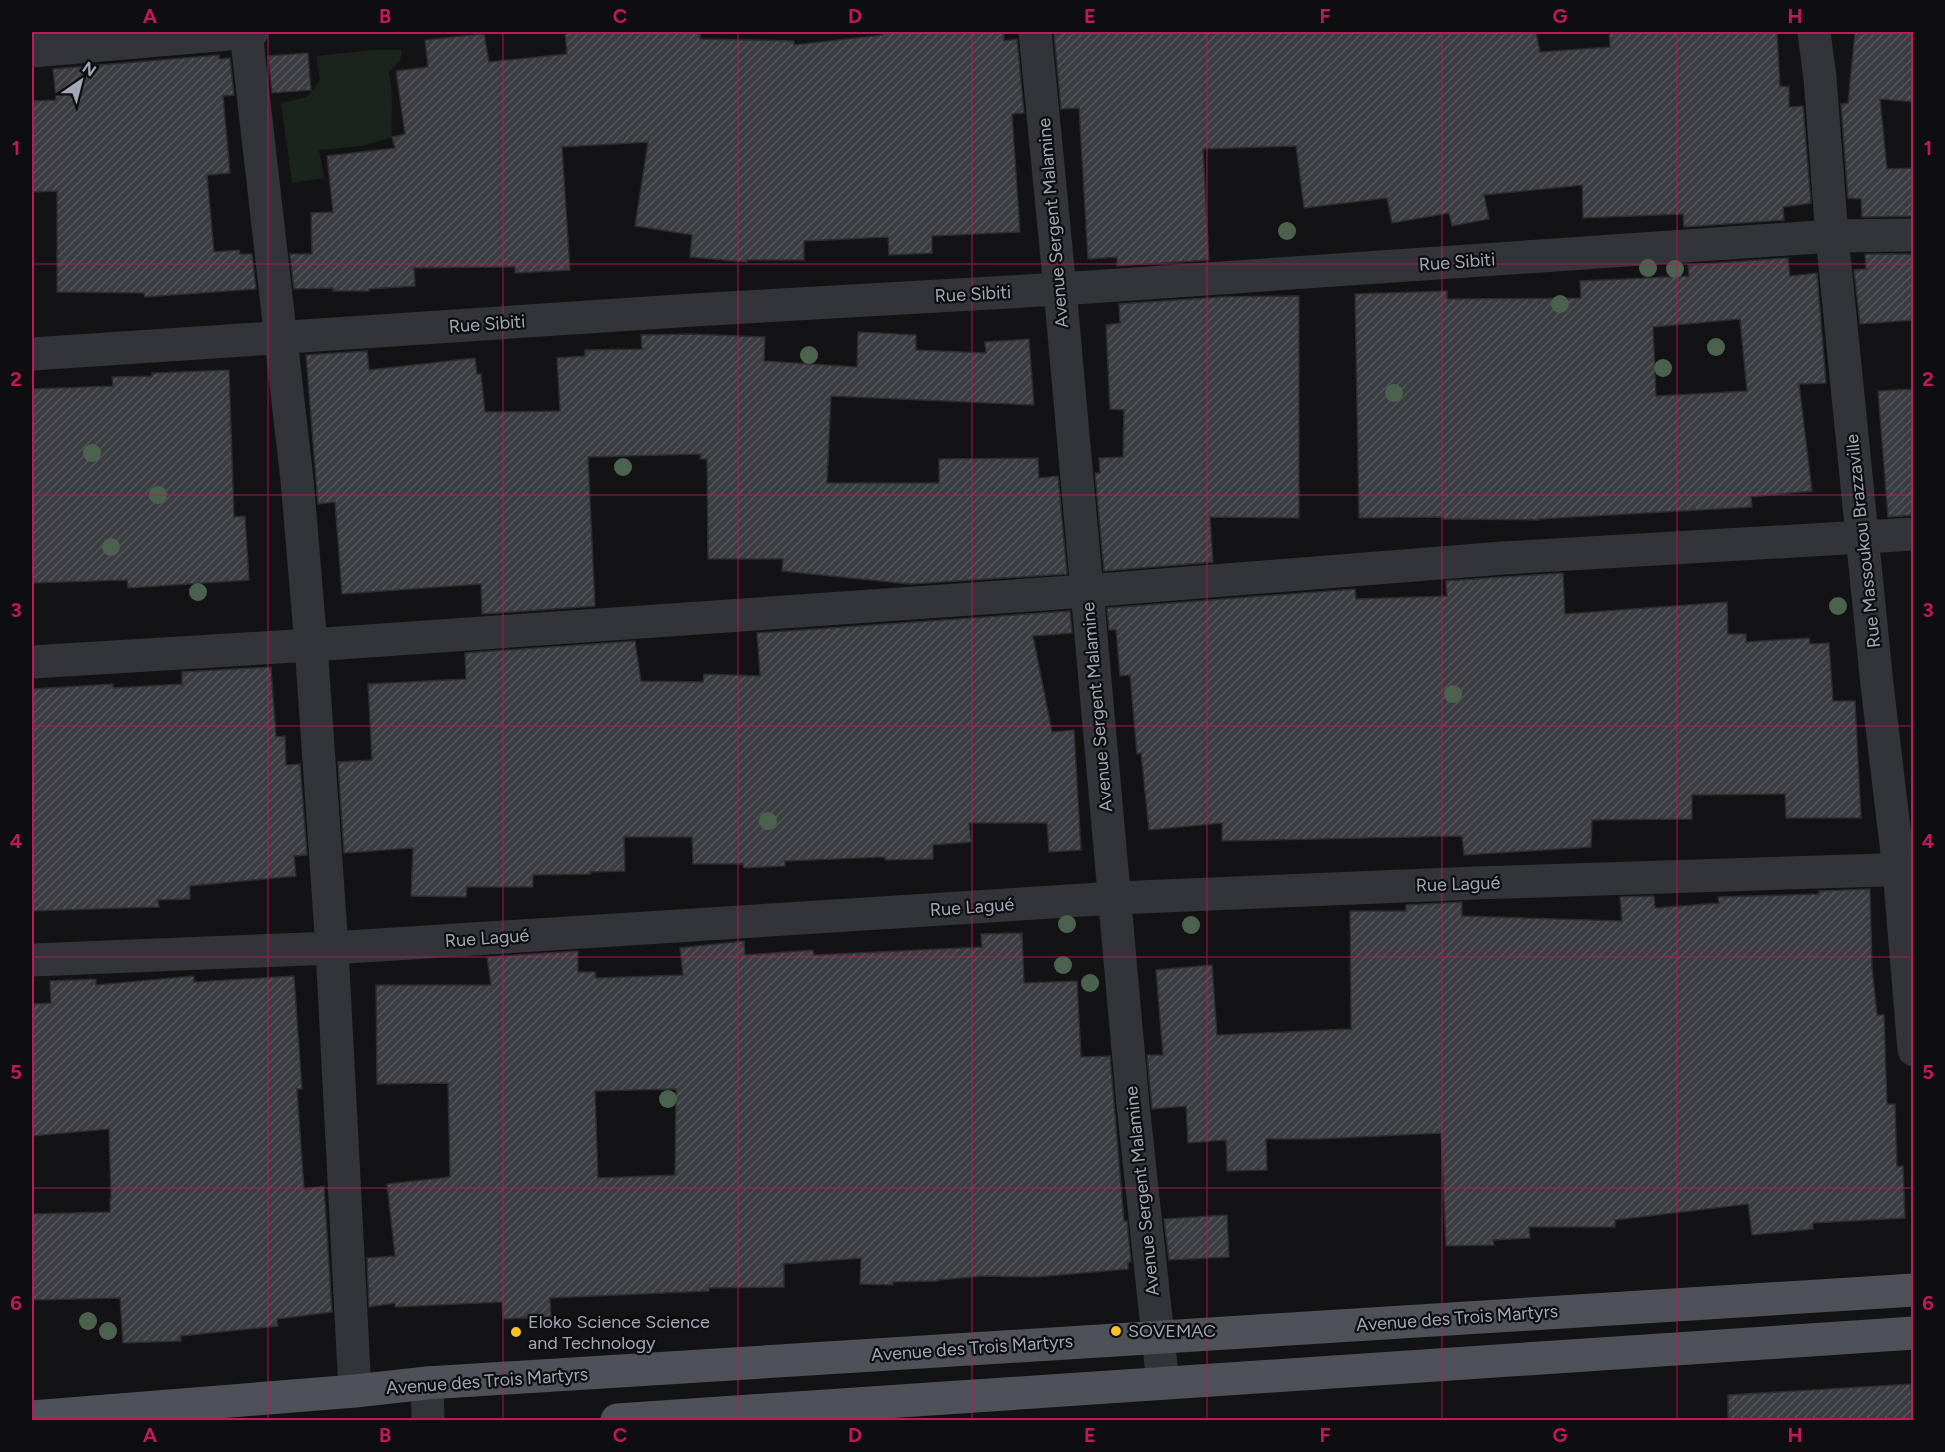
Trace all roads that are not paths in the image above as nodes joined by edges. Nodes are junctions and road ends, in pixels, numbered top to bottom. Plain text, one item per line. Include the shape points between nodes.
1 (246, 32) edge
2 (252, 32) edge
3 (1035, 32) edge
4 (1814, 32) edge
5 (32, 51) edge
6 (1914, 235) edge
7 (1832, 236) junction
8 (1060, 289) junction
9 (279, 338) junction
10 (32, 354) edge
11 (1914, 534) edge
12 (1862, 536) junction
13 (1086, 591) junction
14 (310, 645) junction
15 (32, 662) edge
16 (1906, 870) edge
17 (1115, 898) junction
18 (332, 948) junction
19 (32, 960) edge
20 (1914, 1050) edge
21 (1914, 1290) edge
22 (1914, 1333) edge
23 (1157, 1336) junction
24 (427, 1383) junction
25 (1163, 1383) junction
26 (355, 1391) junction
27 (32, 1417) edge
28 (428, 1420) edge
29 (618, 1420) edge

1 - 2 street
1 - 5 street
1 - 9 street
3 - 8 street, Avenue Sergent Malamine
4 - 7 street, Rue Massoukou Brazzaville
6 - 7 street, Rue Sibiti
7 - 8 street, Rue Sibiti
7 - 12 street, Rue Massoukou Brazzaville
8 - 9 street, Rue Sibiti
8 - 13 street, Avenue Sergent Malamine
9 - 10 street, Rue Sibiti
9 - 14 street via 297,480
11 - 12 street
12 - 13 street via 1503,558
12 - 16 street, Rue Massoukou Brazzaville via 1877,685
13 - 14 street
13 - 17 street, Avenue Sergent Malamine
14 - 15 street
14 - 18 street
16 - 17 street, Rue Lagué
16 - 20 street, Rue Massoukou Brazzaville
17 - 18 street, Rue Lagué
17 - 23 street, Avenue Sergent Malamine
18 - 19 street, Rue Lagué
18 - 26 street
21 - 23 main road, Avenue des Trois Martyrs
22 - 25 main road
23 - 24 main road, Avenue des Trois Martyrs
23 - 25 street, Avenue Sergent Malamine
24 - 26 main road, Avenue des Trois Martyrs
24 - 28 street
25 - 29 main road
26 - 27 main road, Avenue des Trois Martyrs

